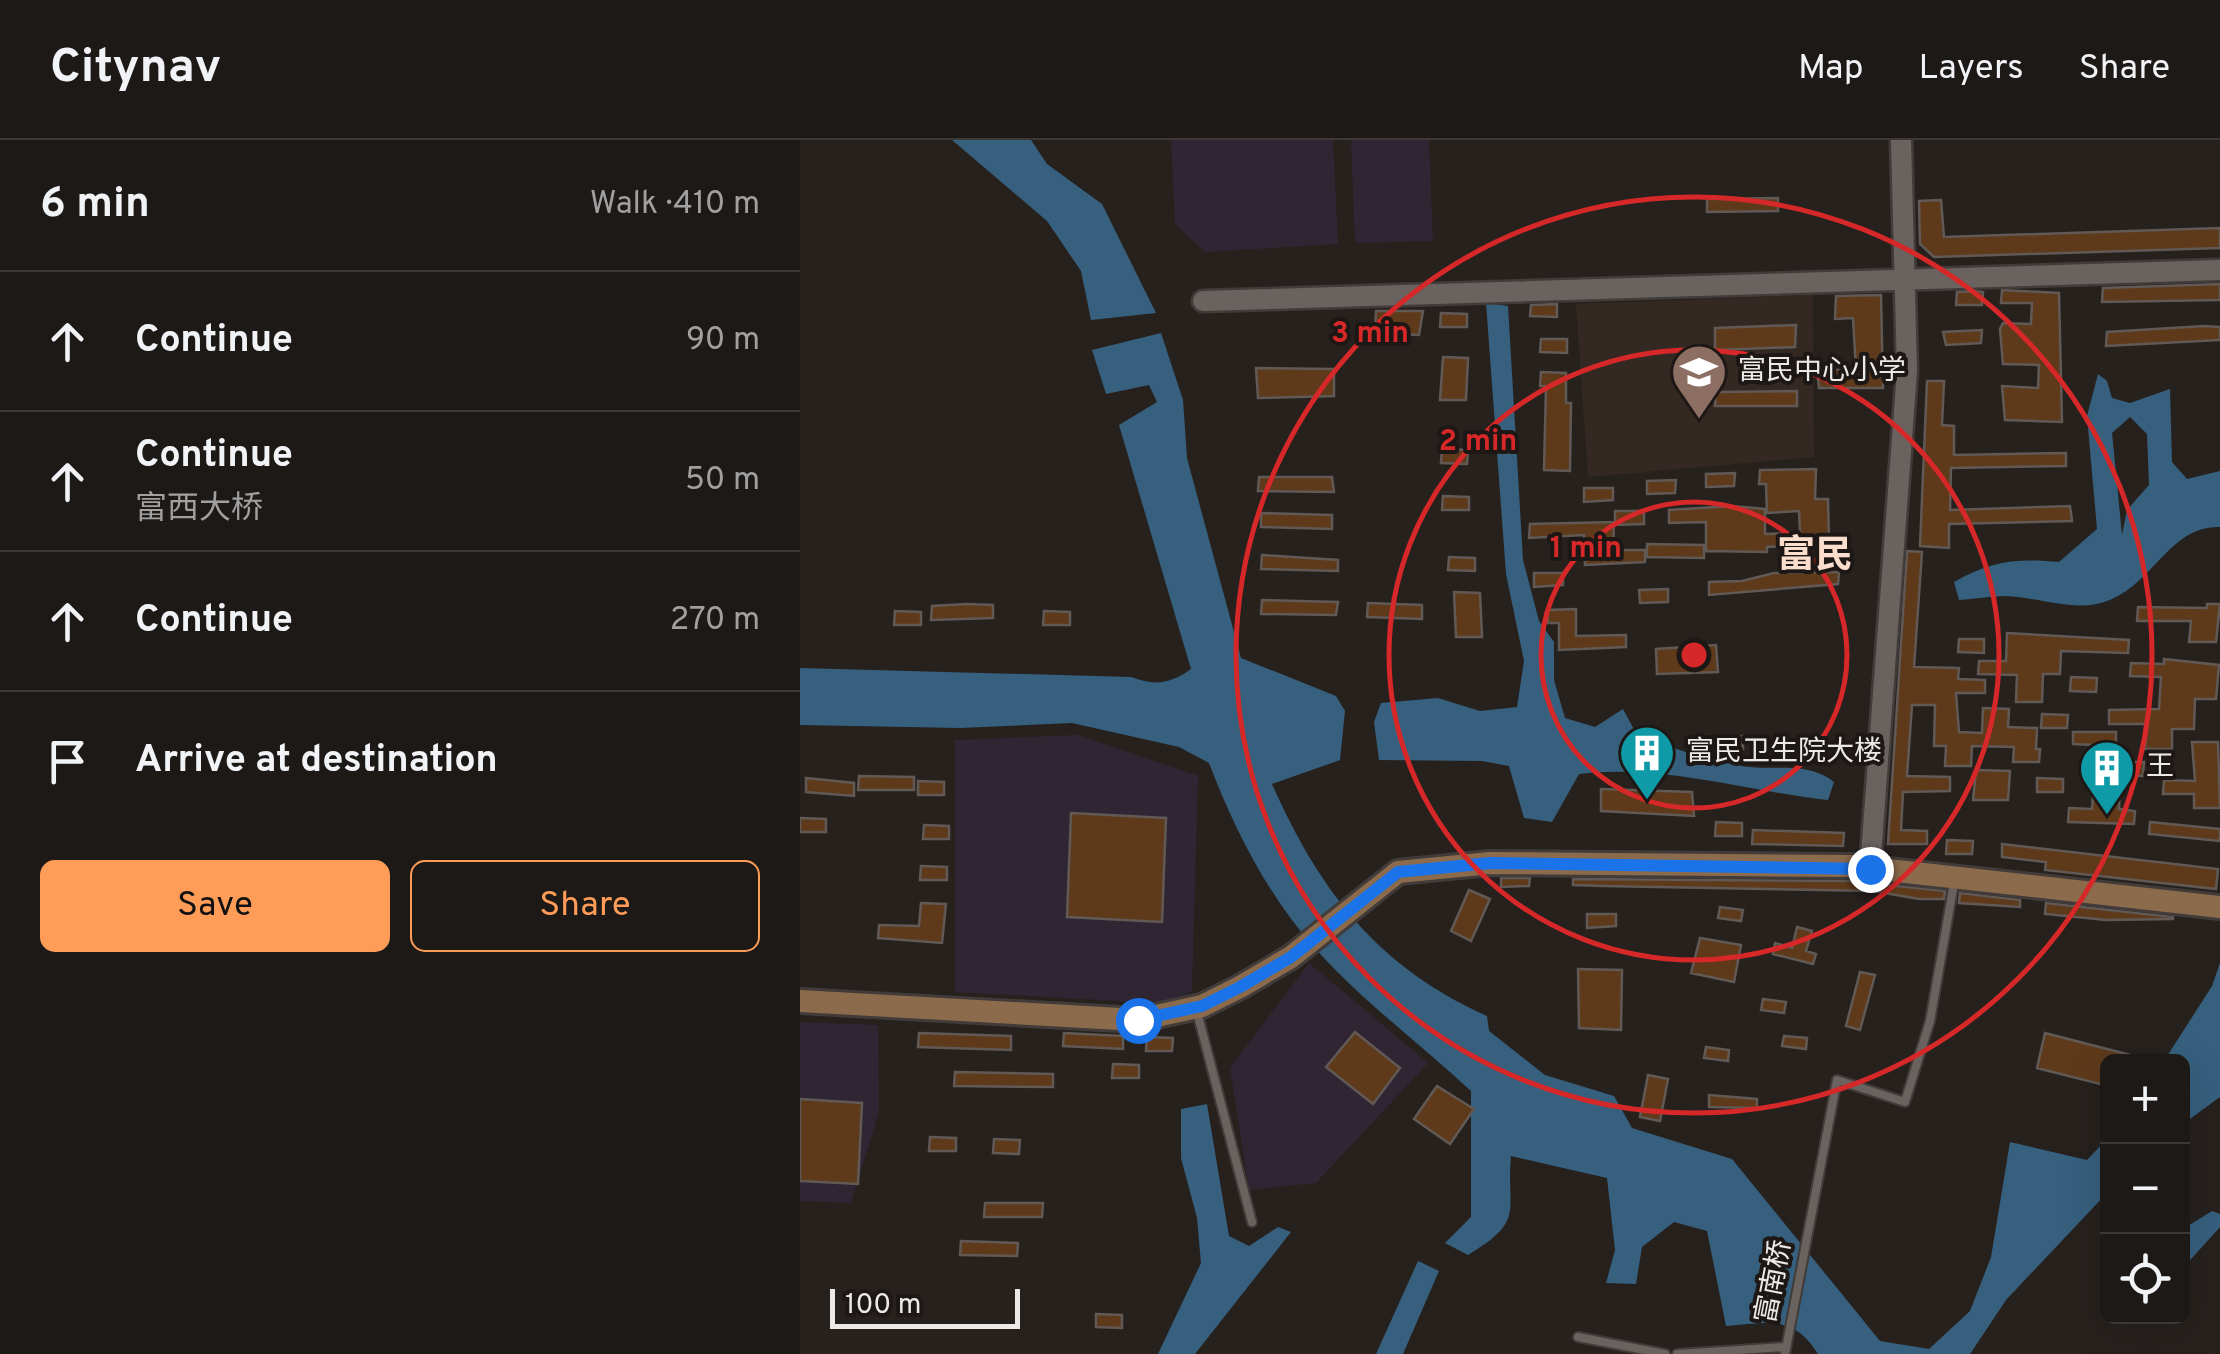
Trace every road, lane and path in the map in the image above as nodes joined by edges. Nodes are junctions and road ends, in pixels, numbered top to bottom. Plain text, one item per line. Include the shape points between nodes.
1 (1900, 140) edge
2 (2220, 270) edge
3 (1904, 280) junction
4 (1202, 301) dead end
5 (1870, 869) junction
6 (1955, 878) junction
7 (2220, 908) edge
8 (800, 1002) edge
9 (1196, 1008) junction
10 (1252, 1222) dead end
11 (1578, 1338) dead end
12 (1785, 1351) edge
13 (1665, 1354) edge
14 (1677, 1354) edge

1 - 3 street
2 - 3 street
3 - 4 street
3 - 5 street via 1907,371
5 - 6 main road
5 - 9 main road via 1490,863 1398,872 1291,957
6 - 7 main road
6 - 12 lane, 富南桥 via 1930,1020 1905,1102 1837,1080
8 - 9 main road via 1138,1020
9 - 10 lane
11 - 13 lane
12 - 14 lane

